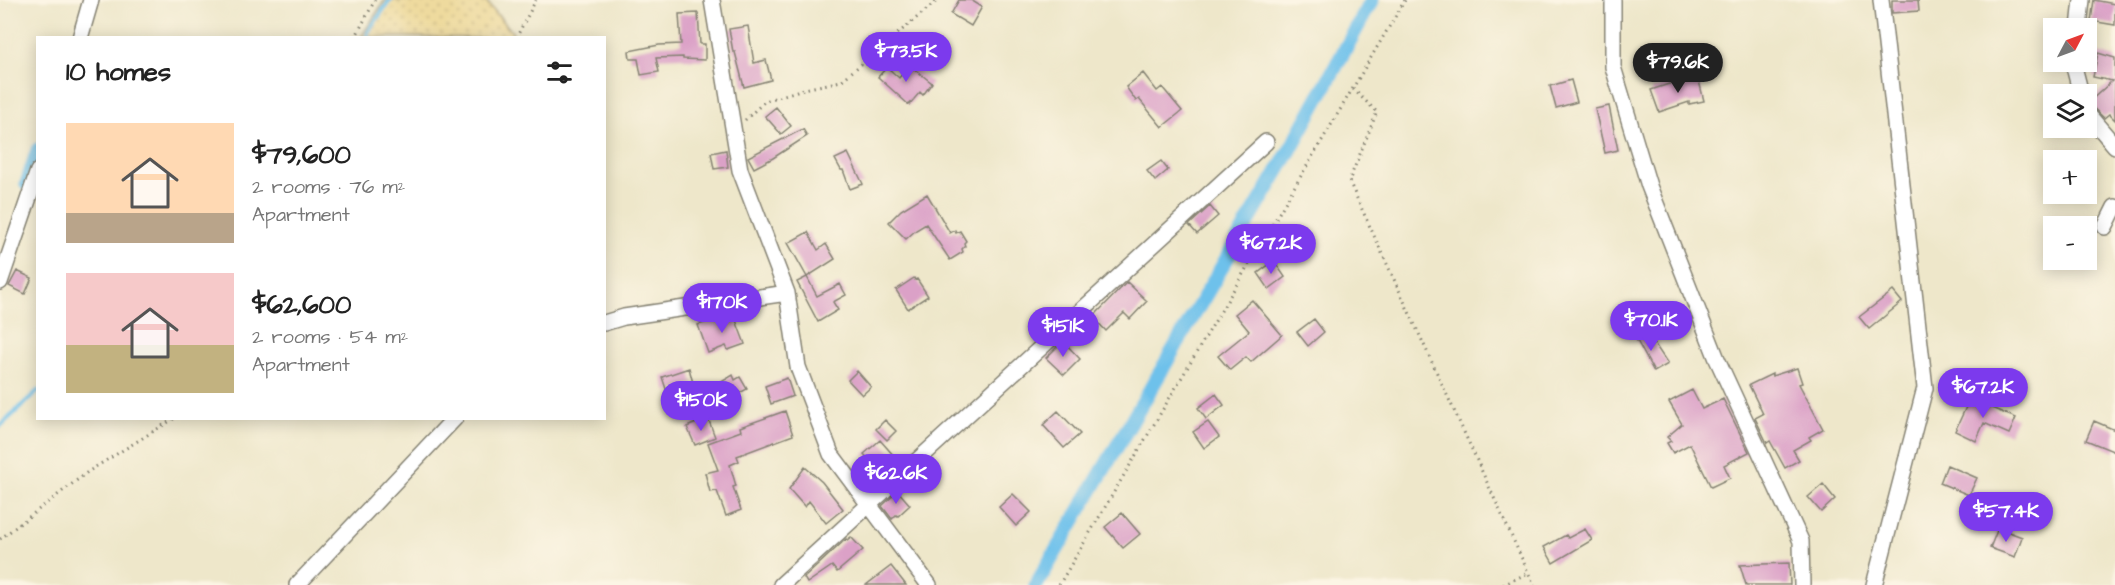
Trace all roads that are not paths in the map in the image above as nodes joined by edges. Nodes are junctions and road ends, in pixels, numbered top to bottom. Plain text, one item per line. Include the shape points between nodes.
1 (91, 0) edge
2 (712, 0) edge
3 (1613, 0) edge
4 (1881, 0) edge
5 (2082, 0) edge
6 (2080, 18) edge
7 (81, 36) edge
8 (2097, 125) edge
9 (1266, 142) dead end
10 (2115, 146) edge
11 (36, 177) edge
12 (2115, 207) edge
13 (2104, 227) dead end
14 (0, 282) edge
15 (787, 293) junction
16 (606, 322) edge
17 (453, 420) edge
18 (868, 505) junction
19 (297, 585) edge
20 (781, 585) edge
21 (929, 585) edge
22 (1802, 585) edge
23 (1874, 585) edge

1 - 7 street
2 - 15 street via 740,170
3 - 22 street via 1613,67 1649,186 1717,359 1801,541
4 - 23 street via 1925,388
5 - 6 street
8 - 10 street
9 - 18 street
11 - 14 street
12 - 13 street
15 - 16 street
15 - 18 street via 798,367 831,454
17 - 19 street
18 - 20 street
18 - 21 street

